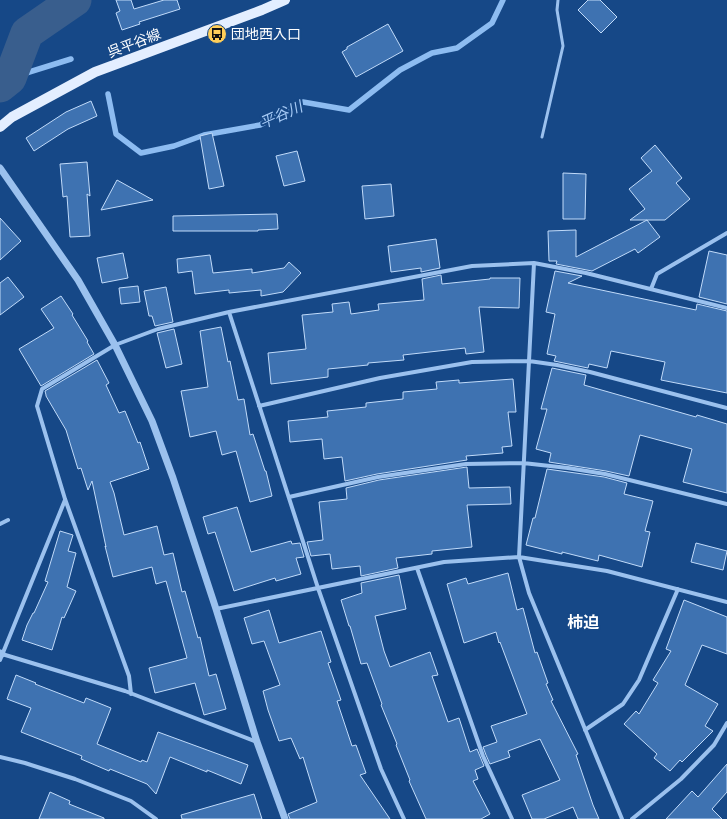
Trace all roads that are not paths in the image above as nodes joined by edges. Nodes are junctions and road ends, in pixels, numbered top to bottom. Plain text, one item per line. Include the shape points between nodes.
1 (285, 0) edge
2 (558, 0) edge
3 (0, 127) edge
4 (542, 137) dead end
5 (0, 168) edge
6 (727, 233) edge
7 (534, 263) junction
8 (651, 289) junction
9 (727, 308) edge
10 (229, 312) junction
11 (115, 345) junction
12 (528, 361) junction
13 (259, 406) junction
14 (727, 408) edge
15 (523, 464) junction
16 (288, 497) junction
17 (65, 499) junction
18 (727, 504) edge
19 (8, 520) dead end
20 (0, 524) edge
21 (519, 557) junction
22 (417, 568) junction
23 (318, 588) junction
24 (678, 589) junction
25 (727, 602) edge
26 (216, 609) junction
27 (1, 656) edge
28 (131, 694) junction
29 (727, 723) edge
30 (585, 730) junction
31 (257, 742) junction
32 (0, 757) edge
33 (156, 819) edge
34 (285, 819) edge
35 (404, 819) edge
36 (512, 819) edge
37 (622, 819) edge
38 (632, 819) edge

1 - 3 main road, 呉平谷線 via 95,72 12,117
2 - 4 lane via 557,10 563,46
5 - 11 street via 78,280
6 - 8 street via 657,274
7 - 8 street
7 - 10 street via 472,266
7 - 12 street
8 - 9 street
10 - 11 street via 158,328
10 - 13 street
11 - 17 street via 42,389 37,406
11 - 26 street via 154,428
12 - 13 street via 472,362 380,378
12 - 14 street via 590,372
12 - 15 street
13 - 16 street
15 - 16 street via 466,464 378,478
15 - 18 street via 605,474
15 - 21 street
16 - 23 street
17 - 27 street
17 - 28 street via 129,676
19 - 20 street
21 - 22 street via 444,562
21 - 24 street via 607,571
21 - 30 street via 529,593
22 - 23 street
22 - 36 street via 483,756
23 - 26 street
23 - 35 street via 380,768
24 - 25 street
24 - 30 street via 640,680 623,704
26 - 31 street
27 - 28 street
28 - 31 street
29 - 38 street via 714,746 681,779
30 - 37 street
31 - 34 street
32 - 33 street via 75,779 124,798

